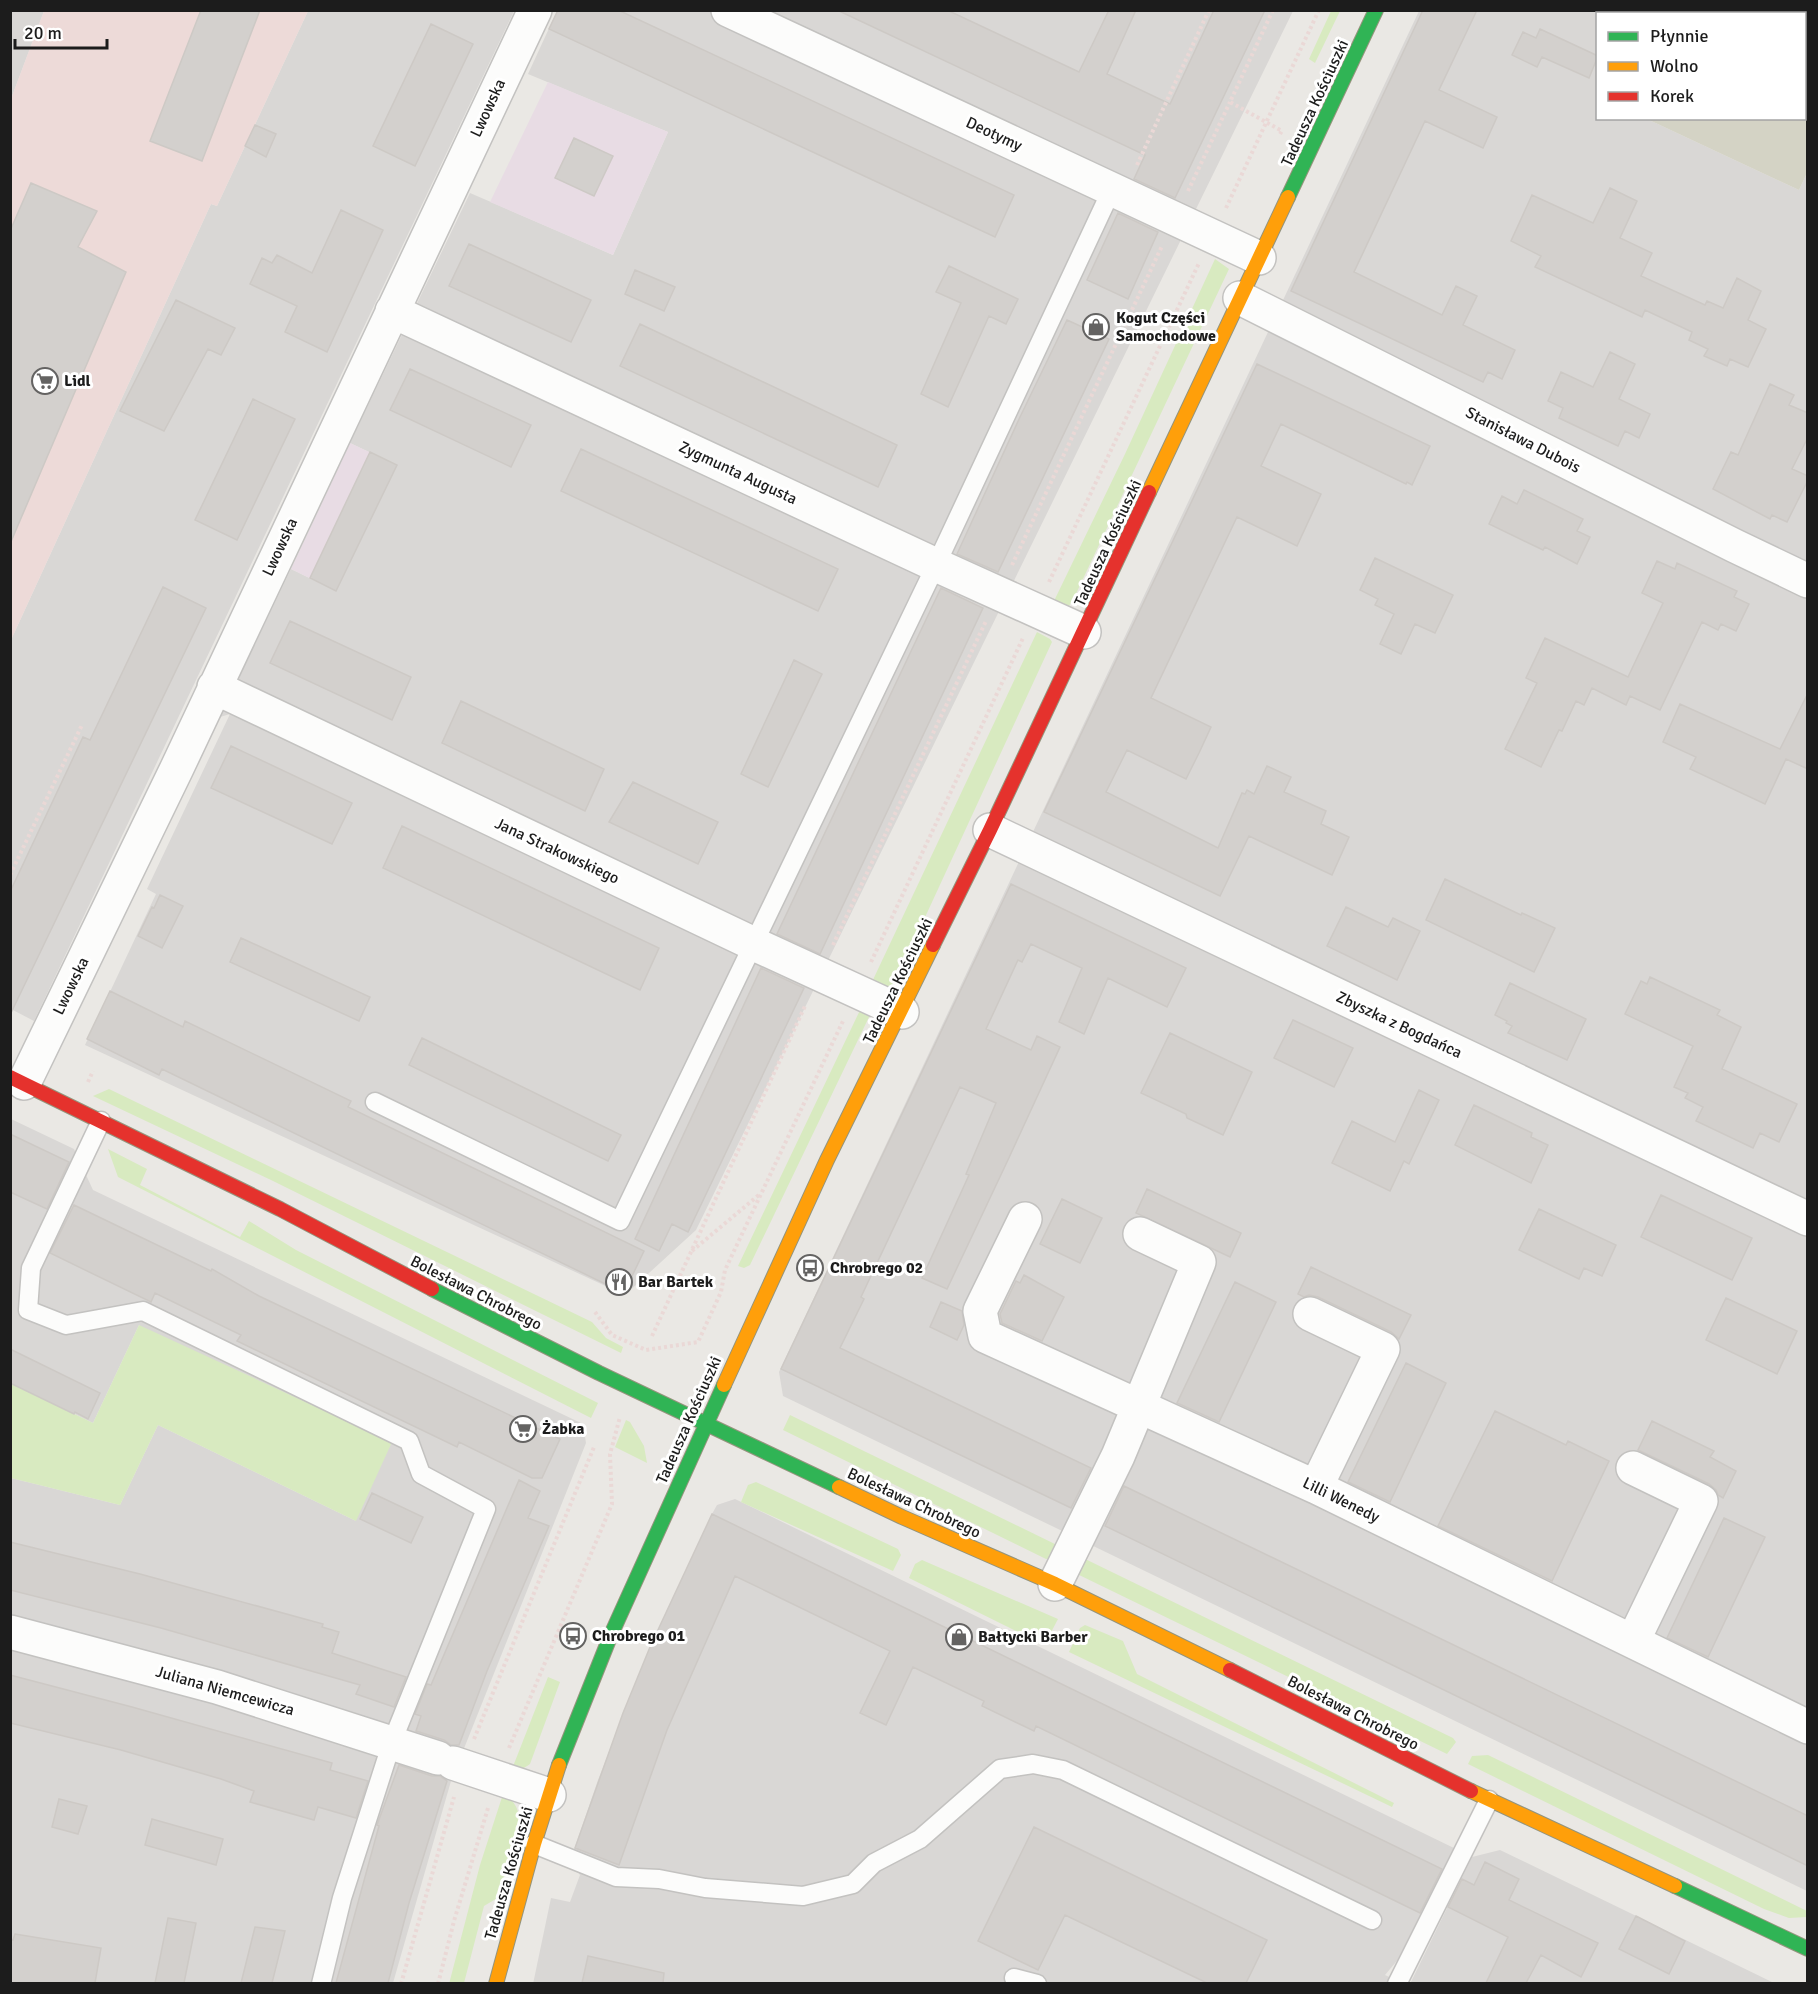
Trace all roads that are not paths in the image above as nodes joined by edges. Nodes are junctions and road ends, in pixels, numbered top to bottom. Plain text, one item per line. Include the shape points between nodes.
1 (535, 10) edge
2 (728, 10) edge
3 (1376, 10) edge
4 (1117, 192) junction
5 (1259, 258) junction
6 (1240, 298) junction
7 (392, 310) junction
8 (936, 565) junction
9 (1808, 580) edge
10 (1084, 632) junction
11 (214, 687) junction
12 (990, 830) junction
13 (754, 944) junction
14 (902, 1012) junction
15 (17, 1080) edge
16 (375, 1102) dead end
17 (101, 1120) junction
18 (1025, 1219) dead end
19 (1808, 1219) edge
20 (1140, 1234) dead end
21 (1310, 1314) dead end
22 (1140, 1406) junction
23 (706, 1423) junction
24 (1633, 1468) dead end
25 (1316, 1487) junction
26 (1055, 1584) junction
27 (10, 1632) edge
28 (1633, 1641) junction
29 (1808, 1727) edge
30 (392, 1742) junction
31 (549, 1795) junction
32 (1489, 1800) junction
33 (534, 1844) junction
34 (1372, 1920) dead end
35 (1808, 1949) edge
36 (1014, 1978) dead end
37 (321, 1983) edge
38 (496, 1983) edge
39 (1037, 1983) edge
40 (1397, 1983) edge

1 - 7 street, Lwowska
2 - 4 street, Deotymy
3 - 5 street, Tadeusza Kościuszki
4 - 5 street, Deotymy
4 - 8 lane
5 - 6 street, Tadeusza Kościuszki
6 - 9 street, Stanisława Dubois
6 - 10 street, Tadeusza Kościuszki
7 - 8 street, Zygmunta Augusta
7 - 11 street, Lwowska
8 - 10 street, Zygmunta Augusta
8 - 13 lane
10 - 12 street, Tadeusza Kościuszki
11 - 13 street, Jana Strakowskiego
11 - 15 street, Lwowska
12 - 14 street, Tadeusza Kościuszki
12 - 19 street, Zbyszka z Bogdańca
13 - 14 street, Jana Strakowskiego
13 - 16 lane via 620,1221
14 - 23 street, Tadeusza Kościuszki via 812,1192
15 - 17 street, Bolesława Chrobrego
17 - 23 street, Bolesława Chrobrego via 448,1298
17 - 30 lane via 31,1268 28,1310 66,1325 143,1311 409,1441 421,1474 486,1509
18 - 22 street, Lilli Wenedy via 980,1311 985,1335
20 - 22 street via 1199,1262
21 - 25 street via 1383,1349
22 - 25 street, Lilli Wenedy
22 - 26 street
23 - 26 street, Bolesława Chrobrego via 921,1526
23 - 31 street, Tadeusza Kościuszki via 585,1694
24 - 28 street via 1701,1501
25 - 28 street, Lilli Wenedy
26 - 32 street, Bolesława Chrobrego
27 - 30 street, Juliana Niemcewicza via 217,1687
28 - 29 street, Lilli Wenedy
30 - 31 street, Juliana Niemcewicza
30 - 37 lane via 342,1898
31 - 33 street, Tadeusza Kościuszki
32 - 35 street, Bolesława Chrobrego
32 - 40 lane
33 - 34 lane via 616,1877 802,1896 853,1884 874,1863 920,1839 1000,1769 1033,1764 1063,1770
33 - 38 street, Tadeusza Kościuszki
36 - 39 lane

